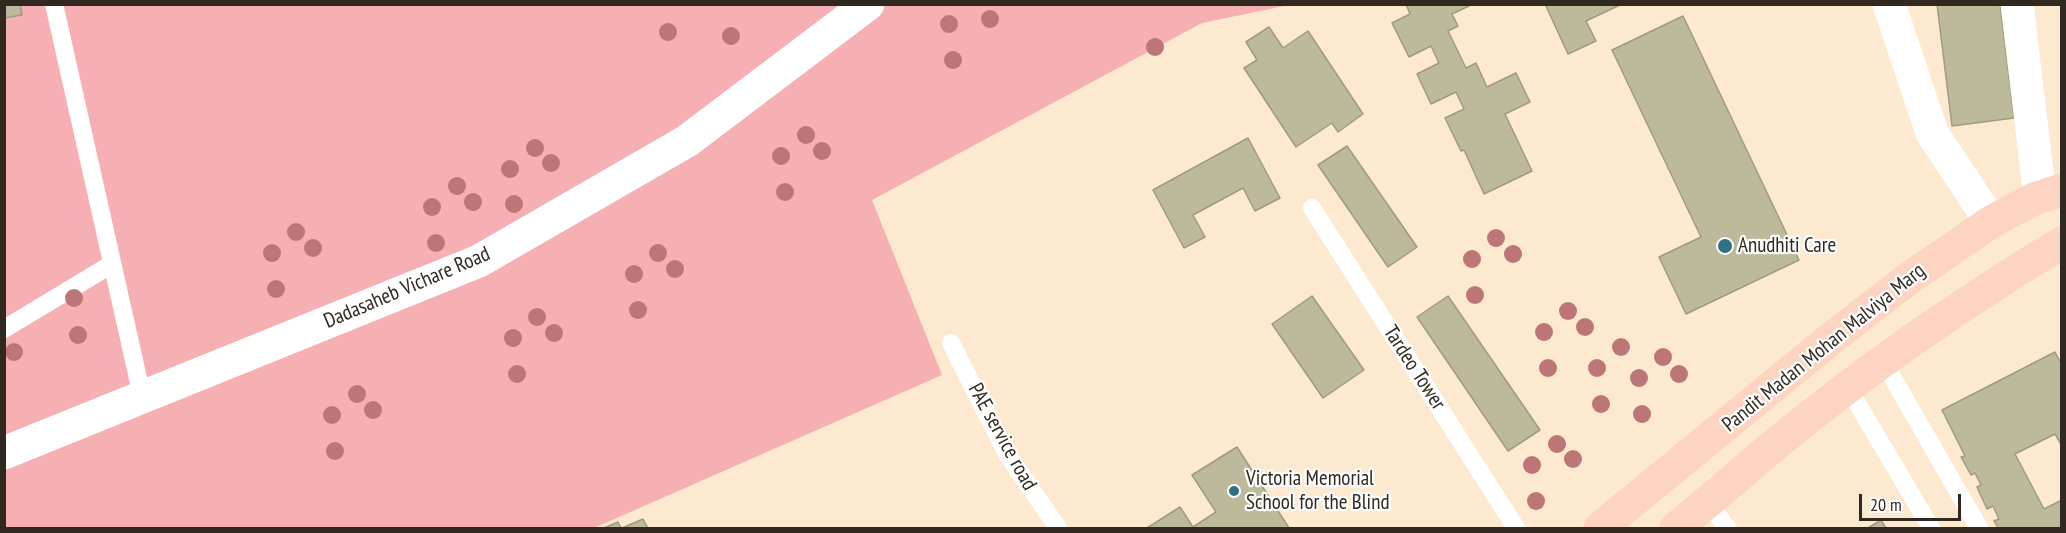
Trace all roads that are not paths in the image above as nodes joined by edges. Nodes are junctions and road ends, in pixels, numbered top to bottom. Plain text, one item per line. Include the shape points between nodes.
1 (54, 4) edge
2 (868, 4) edge
3 (1889, 4) edge
4 (2017, 4) edge
5 (2050, 194) edge
6 (1312, 208) dead end
7 (1991, 222) junction
8 (2061, 243) edge
9 (112, 264) junction
10 (4, 329) edge
11 (951, 343) dead end
12 (1882, 361) junction
13 (1848, 388) junction
14 (142, 396) junction
15 (4, 453) edge
16 (1708, 502) junction
17 (1058, 528) edge
18 (1516, 528) edge
19 (1600, 528) edge
20 (1676, 528) edge
21 (1727, 528) edge
22 (1931, 528) edge
23 (1978, 528) edge

1 - 9 lane
2 - 14 street, Dadasaheb Vichare Road via 687,141 479,261
3 - 7 street via 1932,133
4 - 5 street
5 - 7 main road, Pandit Madan Mohan Malviya Marg
6 - 18 lane, Tardeo Tower
7 - 19 main road, Pandit Madan Mohan Malviya Marg via 1828,341
8 - 12 main road via 1989,286
9 - 10 lane
9 - 14 lane
11 - 17 lane, PAE service road via 1007,454
12 - 13 main road
12 - 23 lane
13 - 16 main road
13 - 22 lane
14 - 15 street, Dadasaheb Vichare Road
16 - 20 main road
16 - 21 lane

